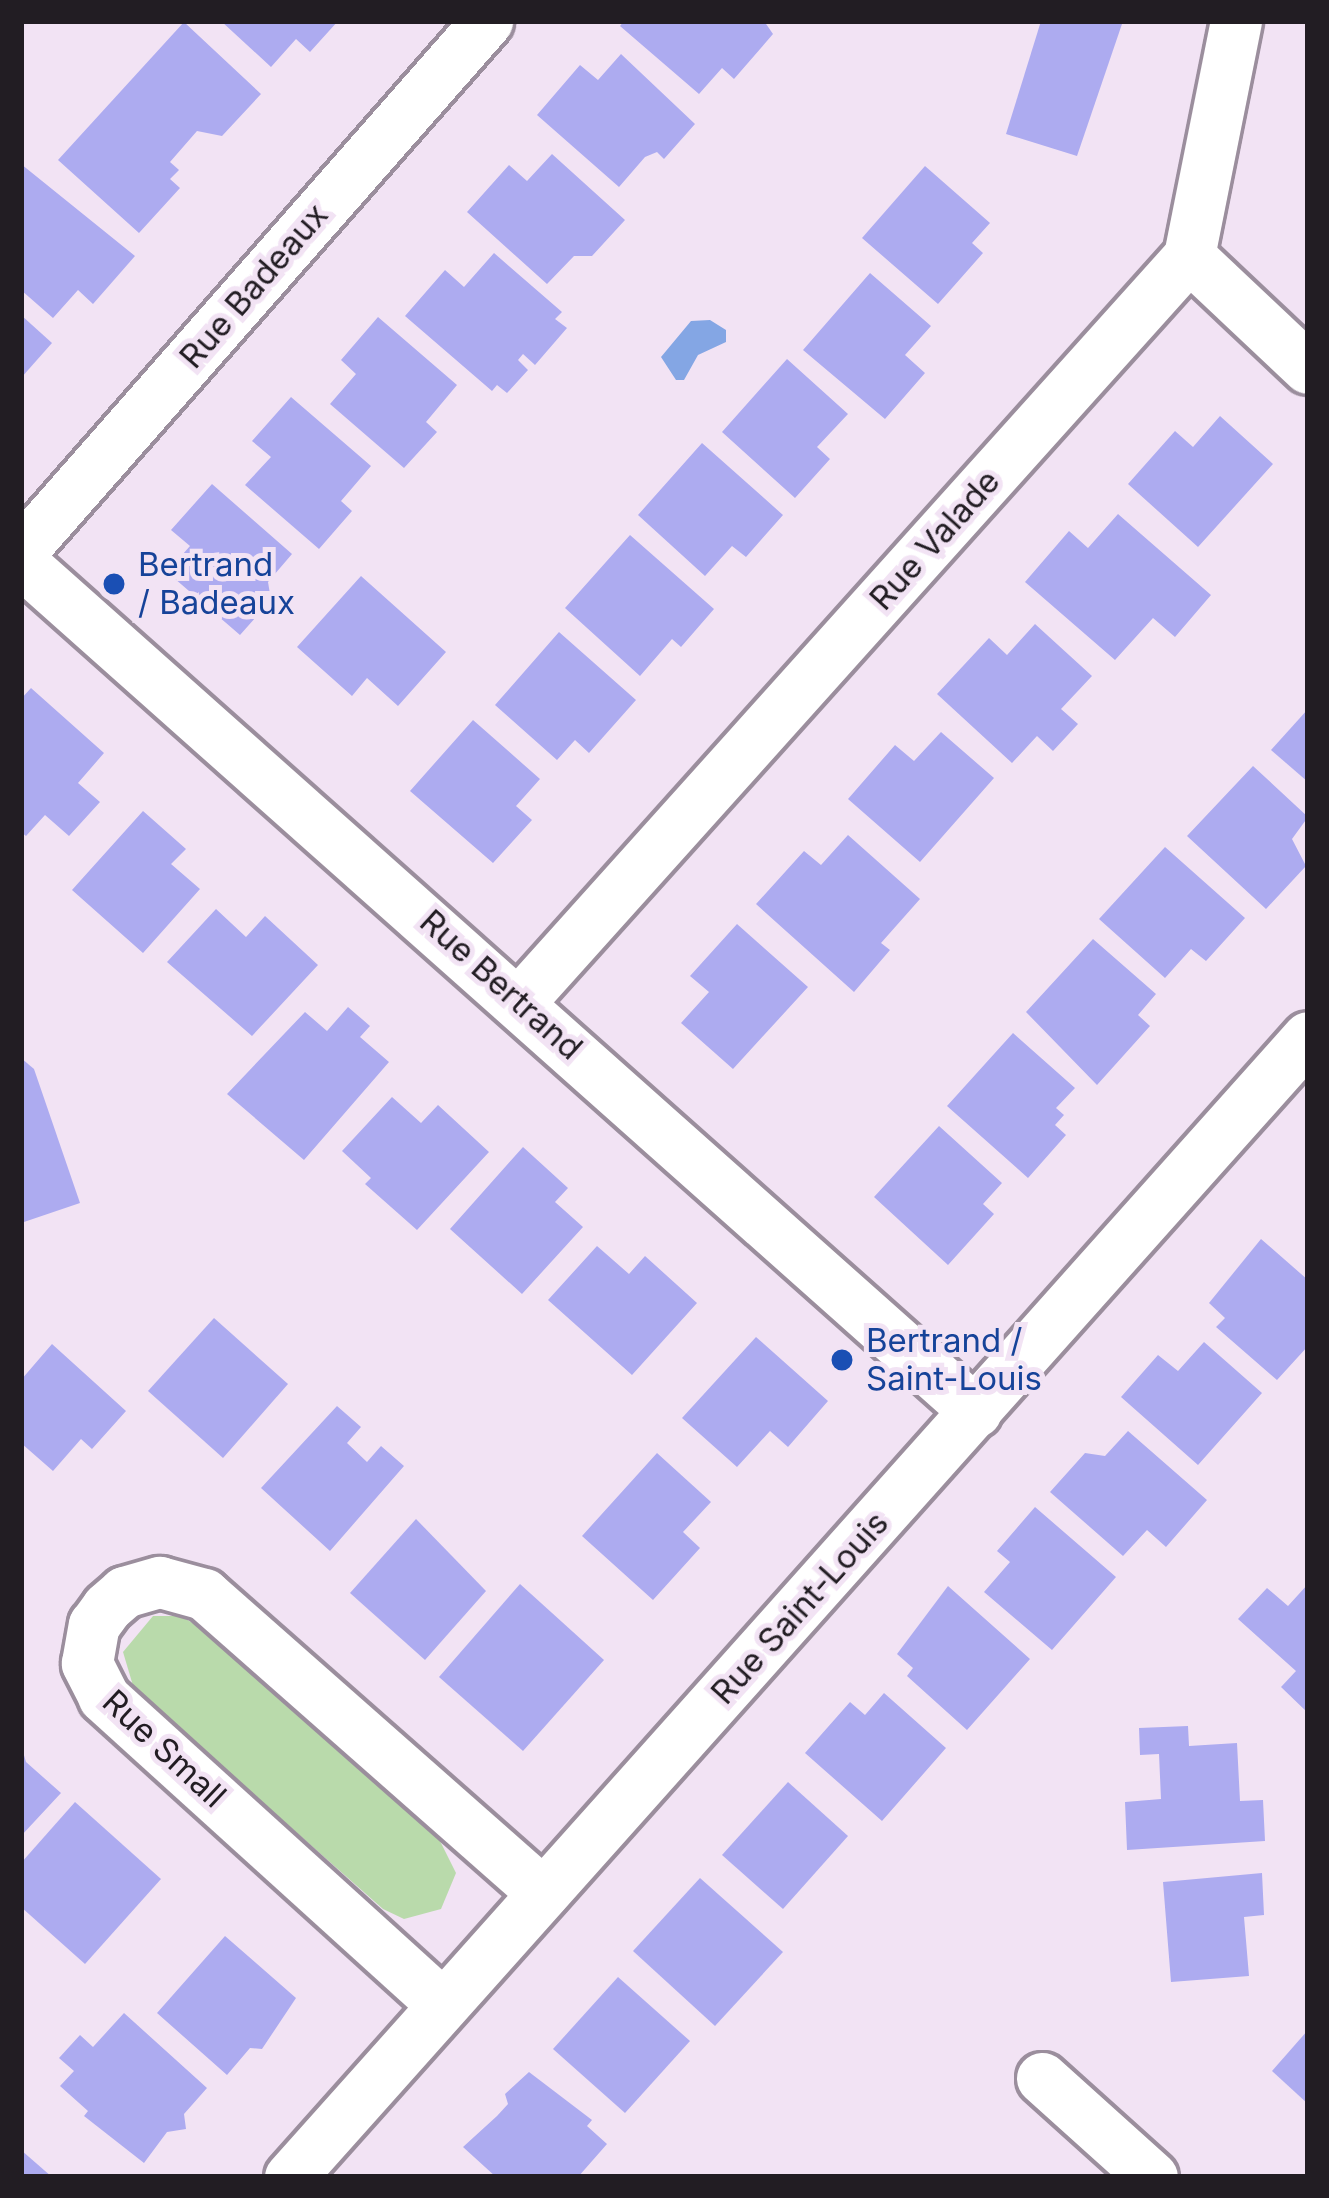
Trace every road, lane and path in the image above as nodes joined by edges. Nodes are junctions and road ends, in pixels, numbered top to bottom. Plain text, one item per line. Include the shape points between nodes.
1 (487, 21) edge
2 (1236, 21) edge
3 (1189, 256) junction
4 (1308, 368) edge
5 (21, 551) edge
6 (21, 562) edge
7 (520, 1001) junction
8 (1308, 1037) edge
9 (976, 1412) junction
10 (543, 1893) junction
11 (442, 2004) junction
12 (1042, 2078) dead end
13 (290, 2177) edge
14 (1151, 2177) edge

1 - 5 street, Rue Badeaux
2 - 3 street
3 - 4 street
3 - 7 street, Rue Valade
6 - 7 street, Rue Bertrand
7 - 9 street, Rue Bertrand
8 - 9 street, Rue Saint-Louis
9 - 10 street, Rue Saint-Louis
10 - 11 street, Rue Saint-Louis
10 - 11 street, Rue Small via 205,1594 160,1582 124,1592 107,1607 94,1625 87,1663 104,1697
11 - 13 street, Rue Saint-Louis
12 - 14 street

